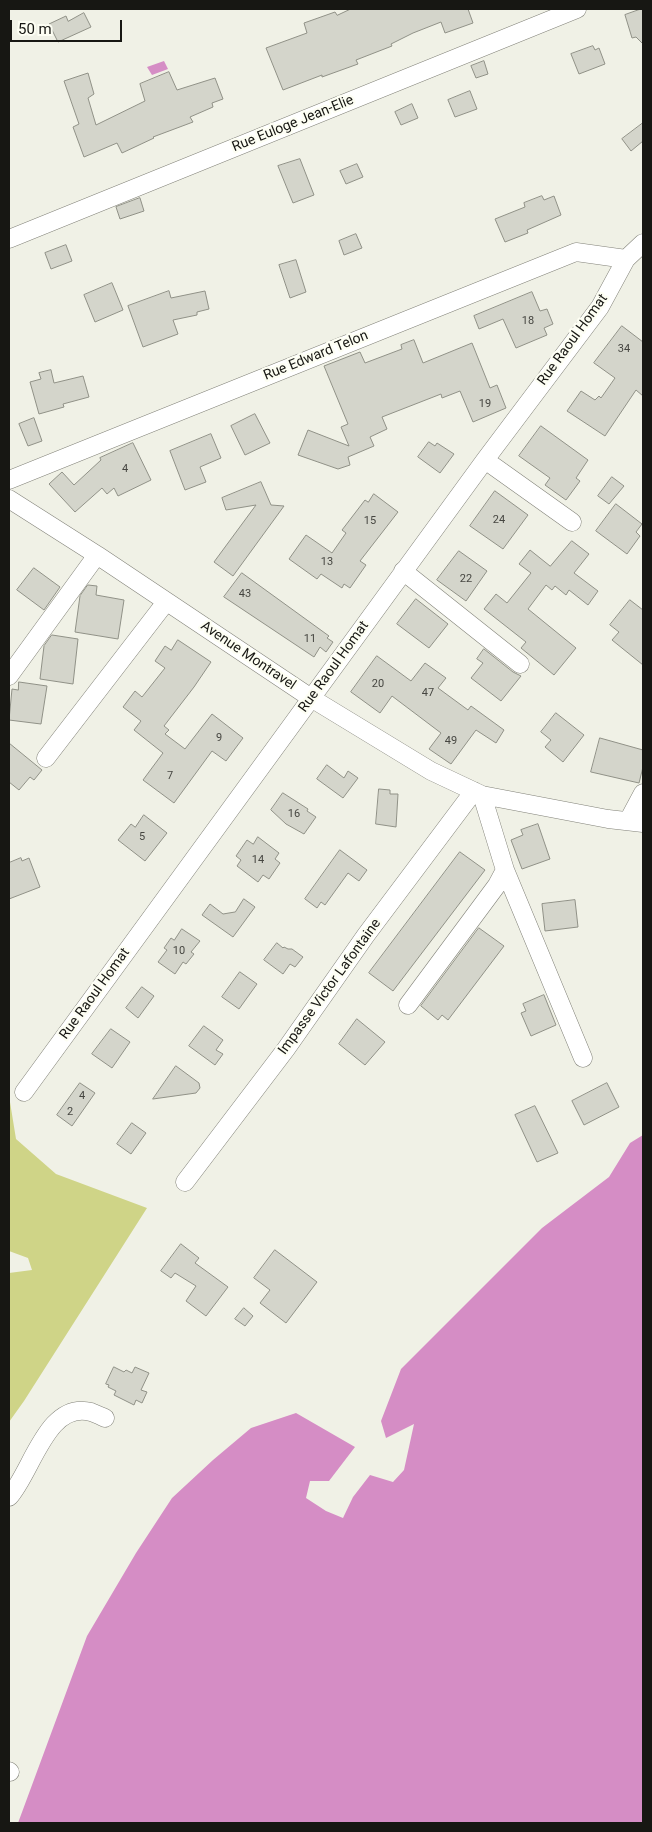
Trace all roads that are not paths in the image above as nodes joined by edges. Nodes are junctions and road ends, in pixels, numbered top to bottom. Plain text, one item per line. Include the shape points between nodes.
1 (577, 9) edge
2 (9, 239) edge
3 (643, 243) edge
4 (626, 259) junction
5 (485, 460) junction
6 (9, 480) edge
7 (9, 499) edge
8 (572, 522) dead end
9 (97, 555) junction
10 (403, 571) junction
11 (166, 602) junction
12 (520, 664) dead end
13 (9, 676) edge
14 (311, 698) junction
15 (46, 758) dead end
16 (478, 793) junction
17 (643, 793) edge
18 (636, 822) edge
19 (506, 870) junction
20 (408, 1005) dead end
21 (583, 1058) dead end
22 (24, 1092) dead end
23 (185, 1182) dead end
24 (106, 1418) dead end
25 (9, 1497) edge

1 - 2 street, Rue Euloge Jean-Elie
3 - 4 street, Rue Raoul Homat
4 - 5 street, Rue Raoul Homat via 600,307
4 - 6 street, Rue Edward Telon via 576,252
5 - 8 street
5 - 10 street, Rue Raoul Homat
7 - 9 street, Avenue Montravel
9 - 11 street, Avenue Montravel
9 - 13 street
10 - 12 street
10 - 14 street, Rue Raoul Homat
11 - 14 street, Avenue Montravel
11 - 15 street
14 - 16 street, Avenue Montravel via 431,771
14 - 22 street, Rue Raoul Homat
16 - 18 street, Avenue Montravel
16 - 19 street
16 - 23 street, Impasse Victor Lafontaine via 366,935 286,1049
17 - 18 street
19 - 20 street
19 - 21 street
24 - 25 street via 77,1411 67,1413 51,1425 18,1488

